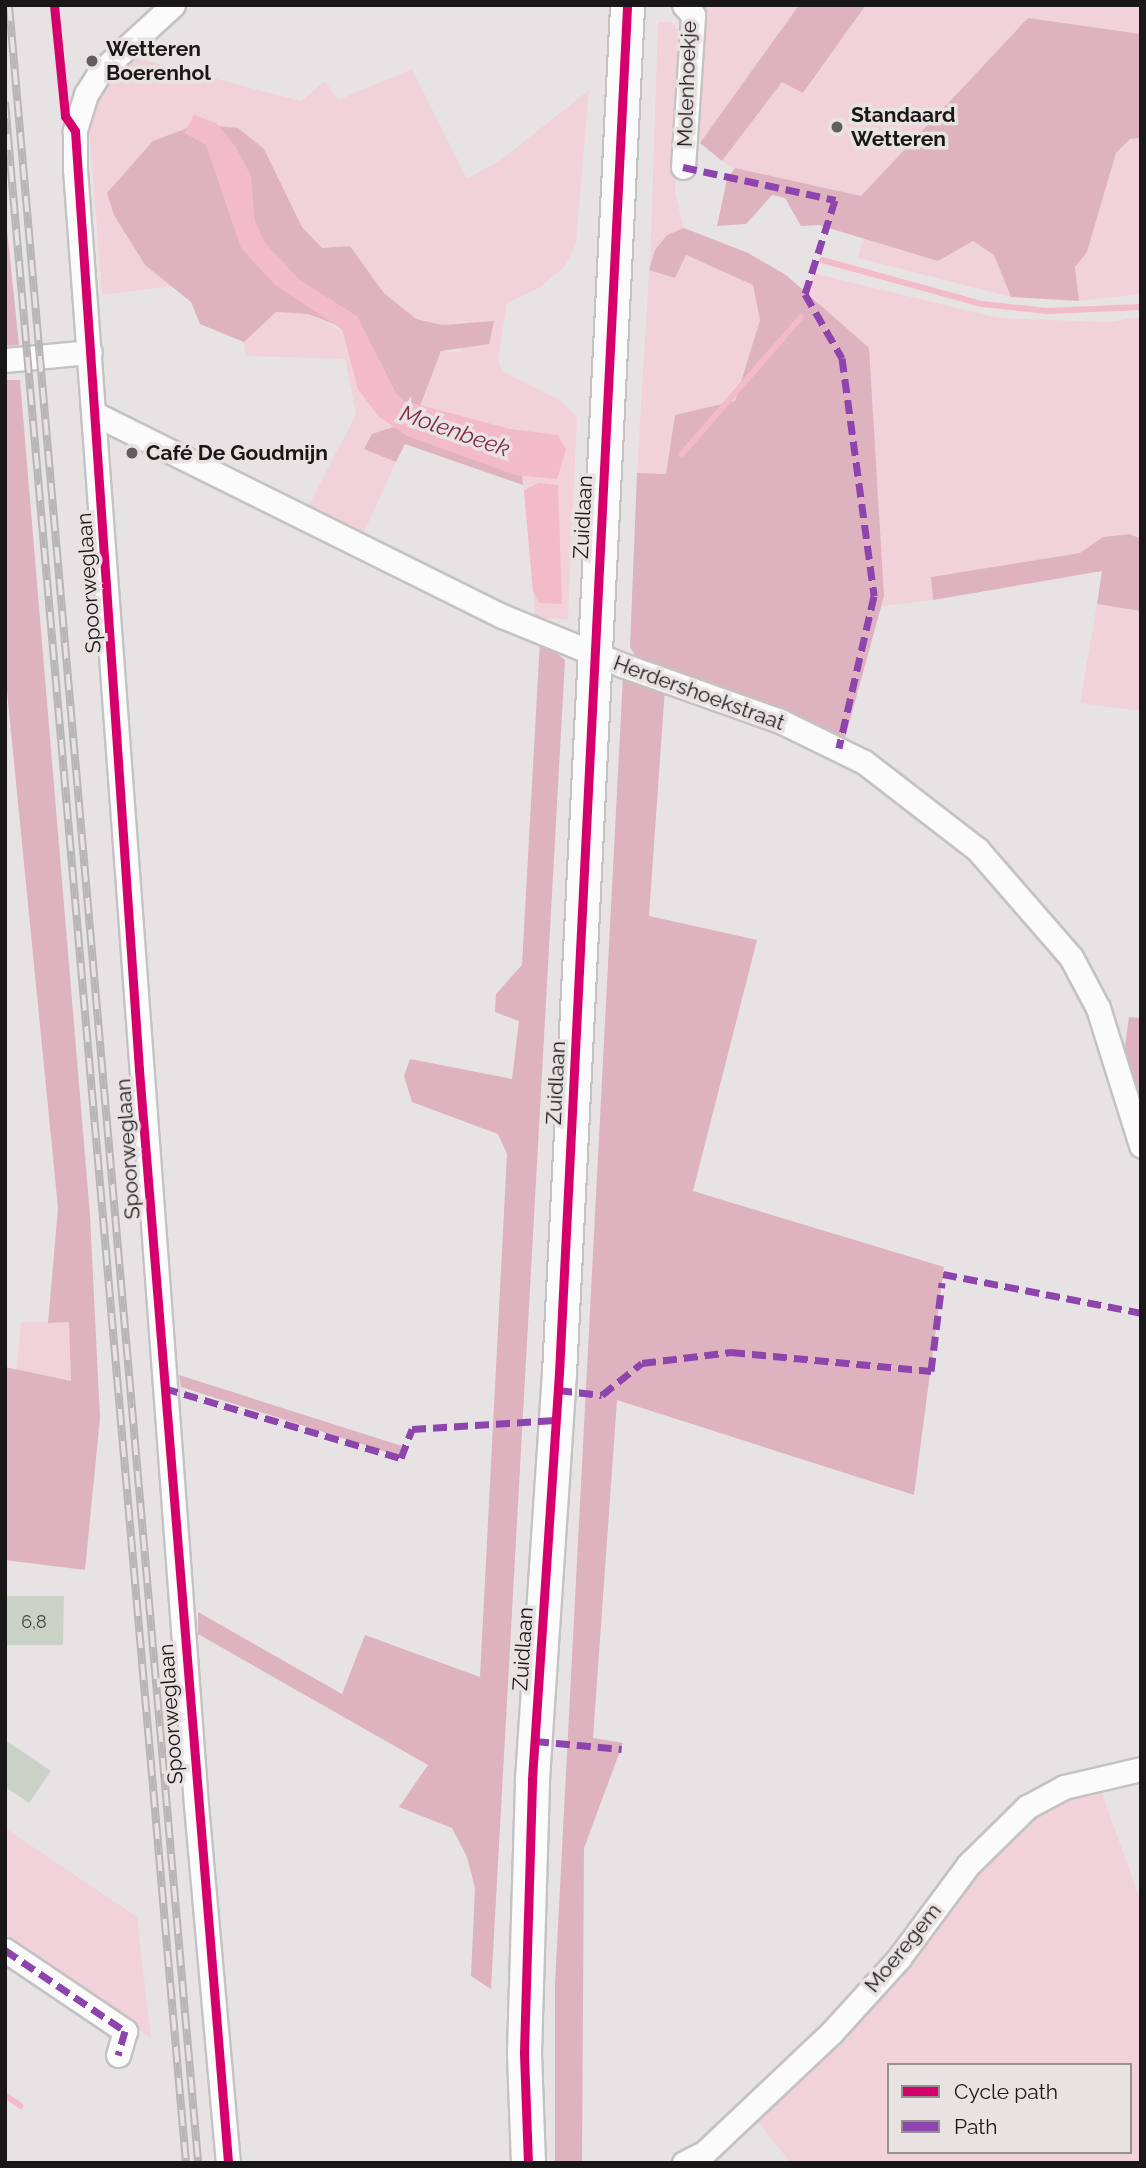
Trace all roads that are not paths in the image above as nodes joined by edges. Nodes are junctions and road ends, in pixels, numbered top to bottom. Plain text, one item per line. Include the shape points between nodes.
1 (173, 5) edge
2 (627, 5) edge
3 (684, 5) edge
4 (684, 167) dead end
5 (90, 352) junction
6 (5, 360) edge
7 (94, 414) junction
8 (594, 655) junction
9 (1141, 1145) edge
10 (1141, 1769) edge
11 (5, 1950) edge
12 (118, 2055) dead end
13 (229, 2163) edge
14 (528, 2163) edge
15 (684, 2163) edge

1 - 5 street, Spoorweglaan via 100,72 84,99 75,131
2 - 8 main road, Zuidlaan
3 - 4 street, Molenhoekje via 693,15
5 - 6 street
5 - 7 street, Spoorweglaan
7 - 8 street, Herdershoekstraat via 387,562
7 - 13 street, Spoorweglaan via 139,1070
8 - 9 street, Herdershoekstraat via 746,708 839,748 917,800 977,849 1071,957 1098,1009
8 - 14 main road, Zuidlaan via 559,1373 532,1779 524,2052
10 - 15 street, Moeregem via 1064,1787 1027,1807 968,1865 899,1958 832,2032 704,2154
11 - 12 street via 125,2031

